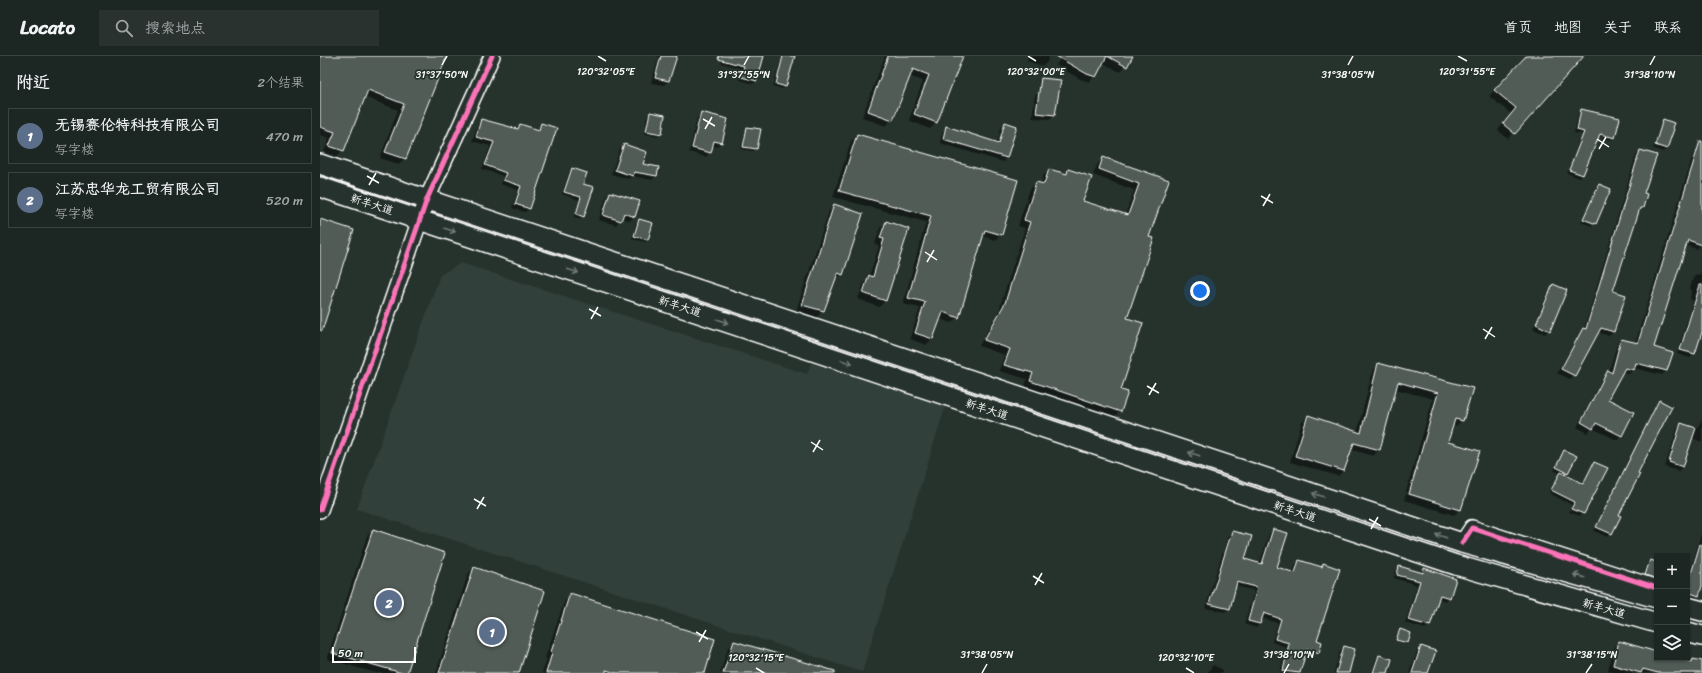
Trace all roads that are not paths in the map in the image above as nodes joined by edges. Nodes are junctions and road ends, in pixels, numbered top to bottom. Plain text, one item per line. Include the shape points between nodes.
1 (492, 56) edge
2 (320, 164) edge
3 (320, 187) edge
4 (427, 199) junction
5 (420, 220) junction
6 (320, 510) edge
7 (1462, 542) junction
8 (1654, 587) edge
9 (1654, 597) edge
10 (1690, 608) edge
11 (1702, 611) edge
12 (1654, 622) edge
13 (1690, 633) edge
14 (1702, 636) edge

1 - 4 street
2 - 4 main road, 新羊大道
3 - 5 main road, 新羊大道
4 - 5 street
7 -> 4 main road, 新羊大道
5 - 6 street
5 -> 12 main road, 新羊大道 via 1456,565
7 - 8 street via 1472,528
9 -> 7 main road, 新羊大道
10 - 11 main road
13 - 14 main road

